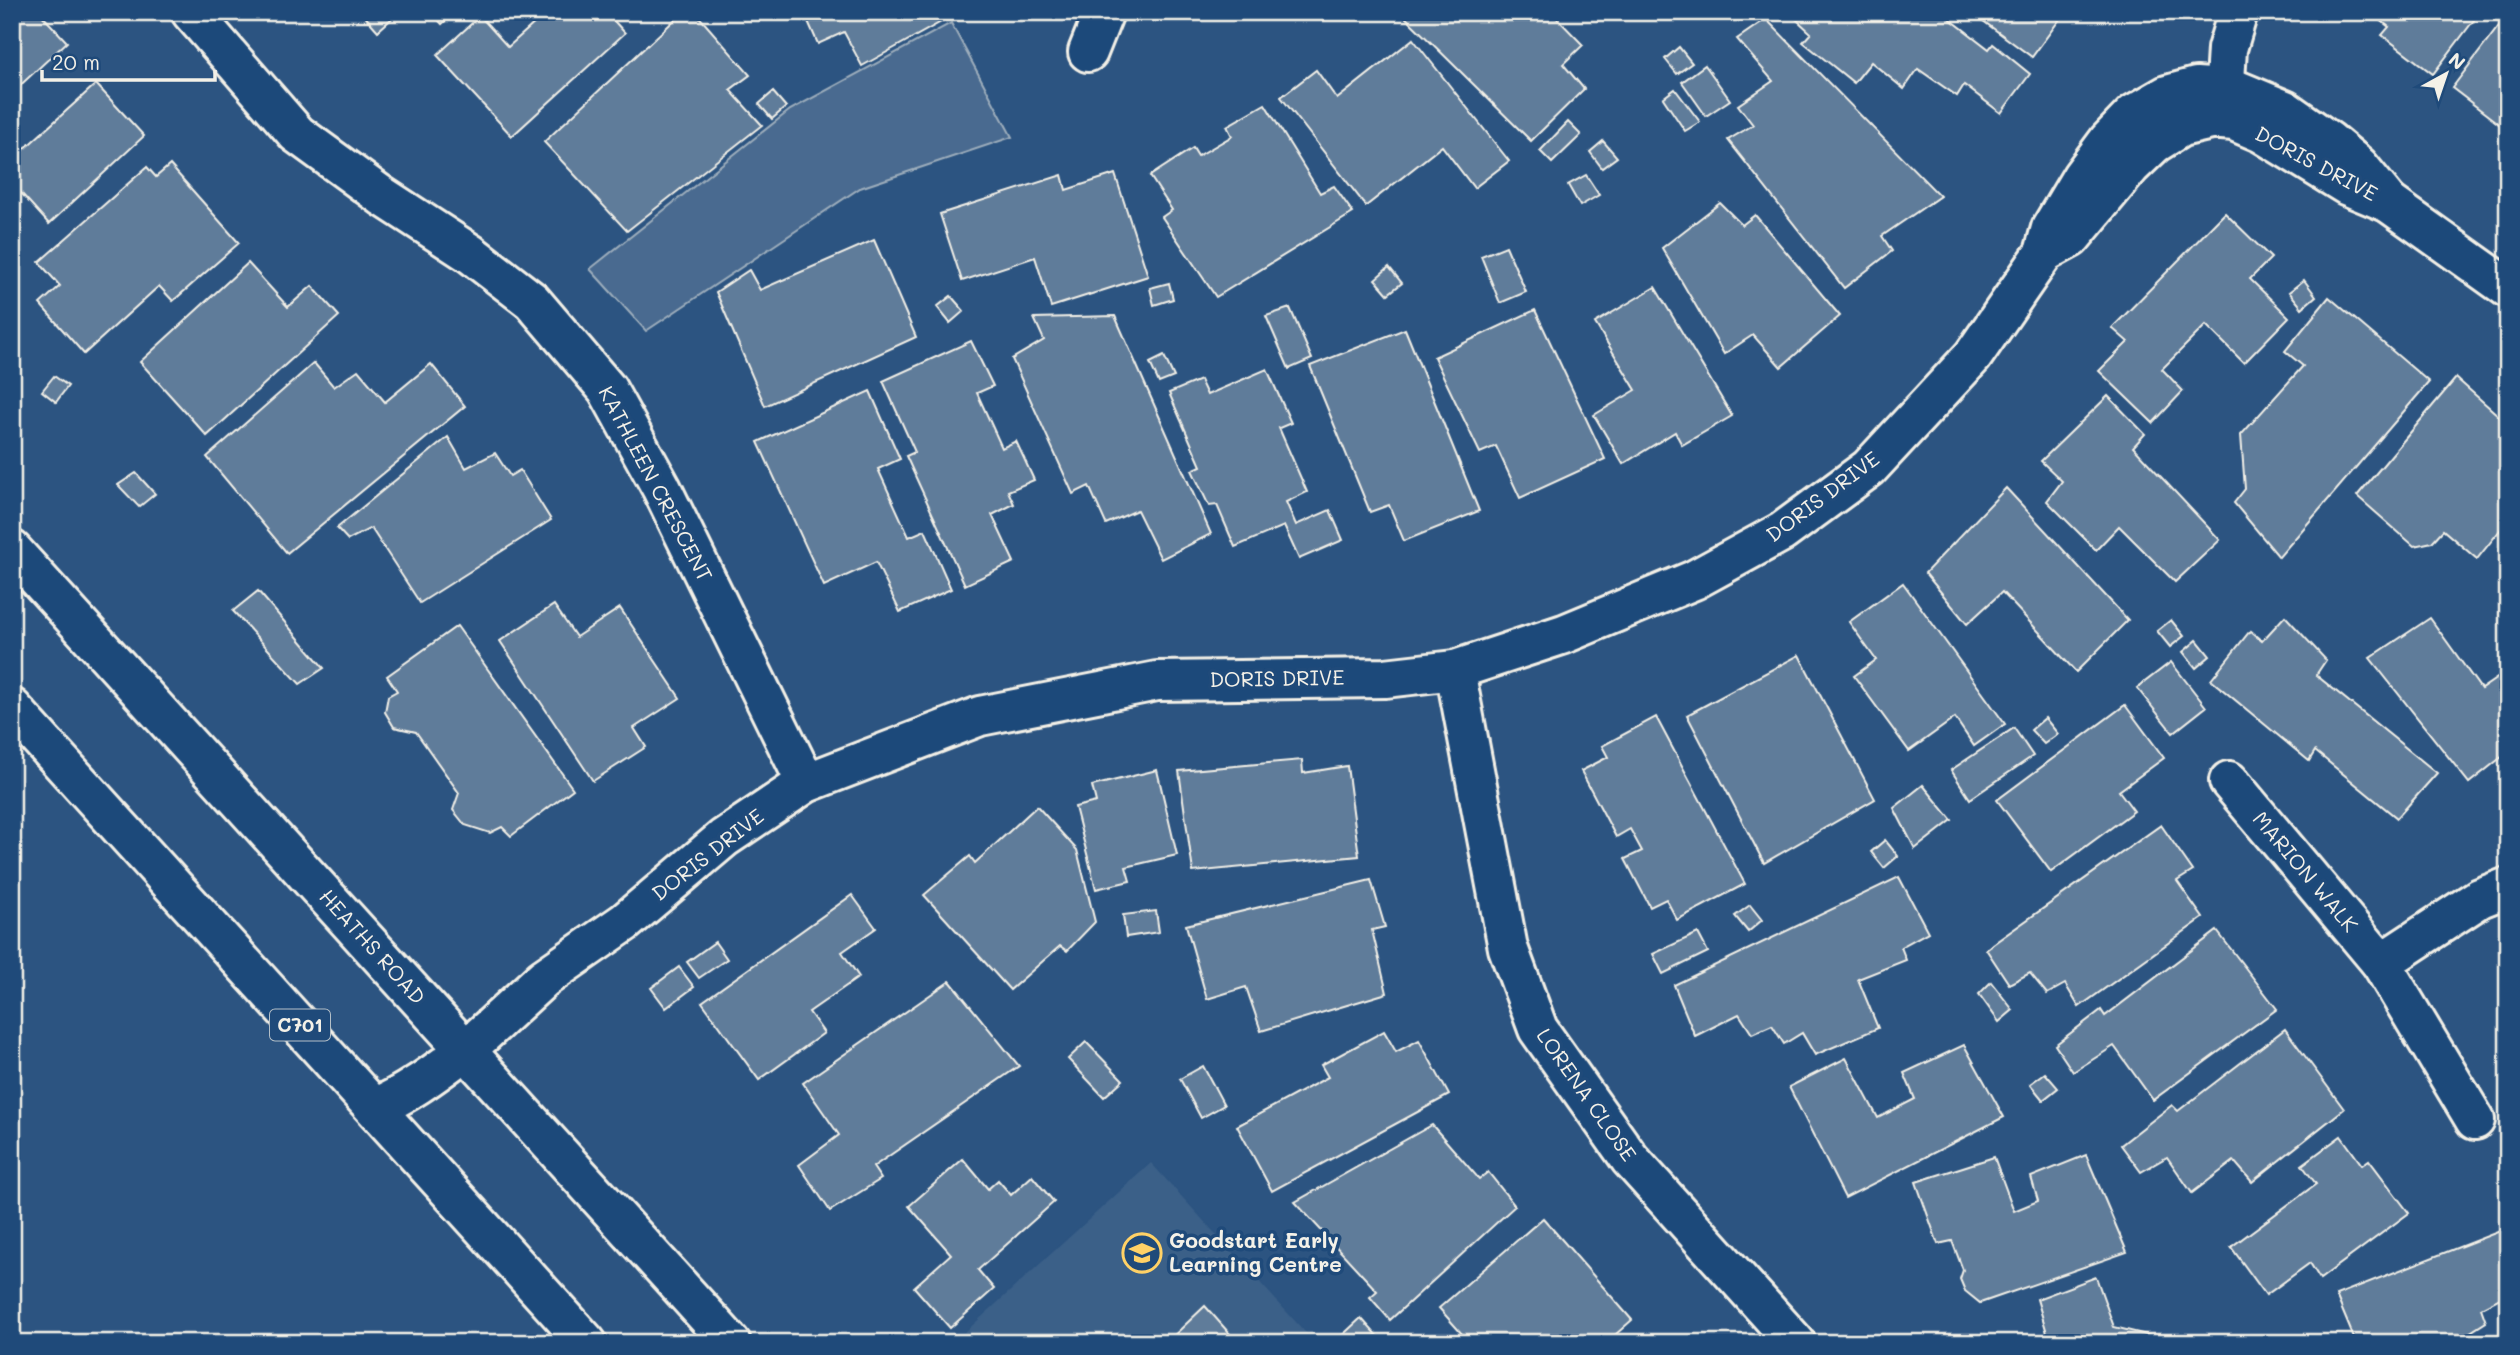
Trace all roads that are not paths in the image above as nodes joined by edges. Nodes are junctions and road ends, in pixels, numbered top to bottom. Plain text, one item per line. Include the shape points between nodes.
1 (191, 12) edge
2 (1104, 12) edge
3 (2238, 12) edge
4 (1087, 52) dead end
5 (2224, 105) junction
6 (2508, 288) edge
7 (12, 550) edge
8 (1455, 670) junction
9 (12, 708) edge
10 (2229, 781) dead end
11 (806, 783) junction
12 (2508, 887) edge
13 (2381, 963) junction
14 (466, 1050) junction
15 (375, 1108) junction
16 (2475, 1120) dead end
17 (587, 1343) edge
18 (731, 1343) edge
19 (1796, 1343) edge

1 - 11 street, KATHLEEN CRESCENT via 297,134 532,301 607,389 661,487
2 - 4 street
3 - 5 street via 2227,49
5 - 6 street, DORIS DRIVE via 2237,90 2285,110 2359,166 2389,203
5 - 8 street, DORIS DRIVE via 2196,87 2167,95 2134,114 2082,176 2051,228 2044,253 1973,356 1869,468 1782,532 1694,580 1564,634
7 - 14 street, HEATHS ROAD
8 - 11 street, DORIS DRIVE via 1385,678 1157,681 980,716
8 - 19 street, LORENA CLOSE via 1508,948 1538,1029 1630,1160
9 - 15 street, C701
10 - 13 street, MARION WALK
11 - 14 street, DORIS DRIVE via 724,838 625,922 544,978
12 - 13 street via 2480,898
13 - 16 street, MARION WALK
14 - 15 street, DORIS DRIVE via 424,1082
14 - 18 street, HEATHS ROAD
15 - 17 street, C701

